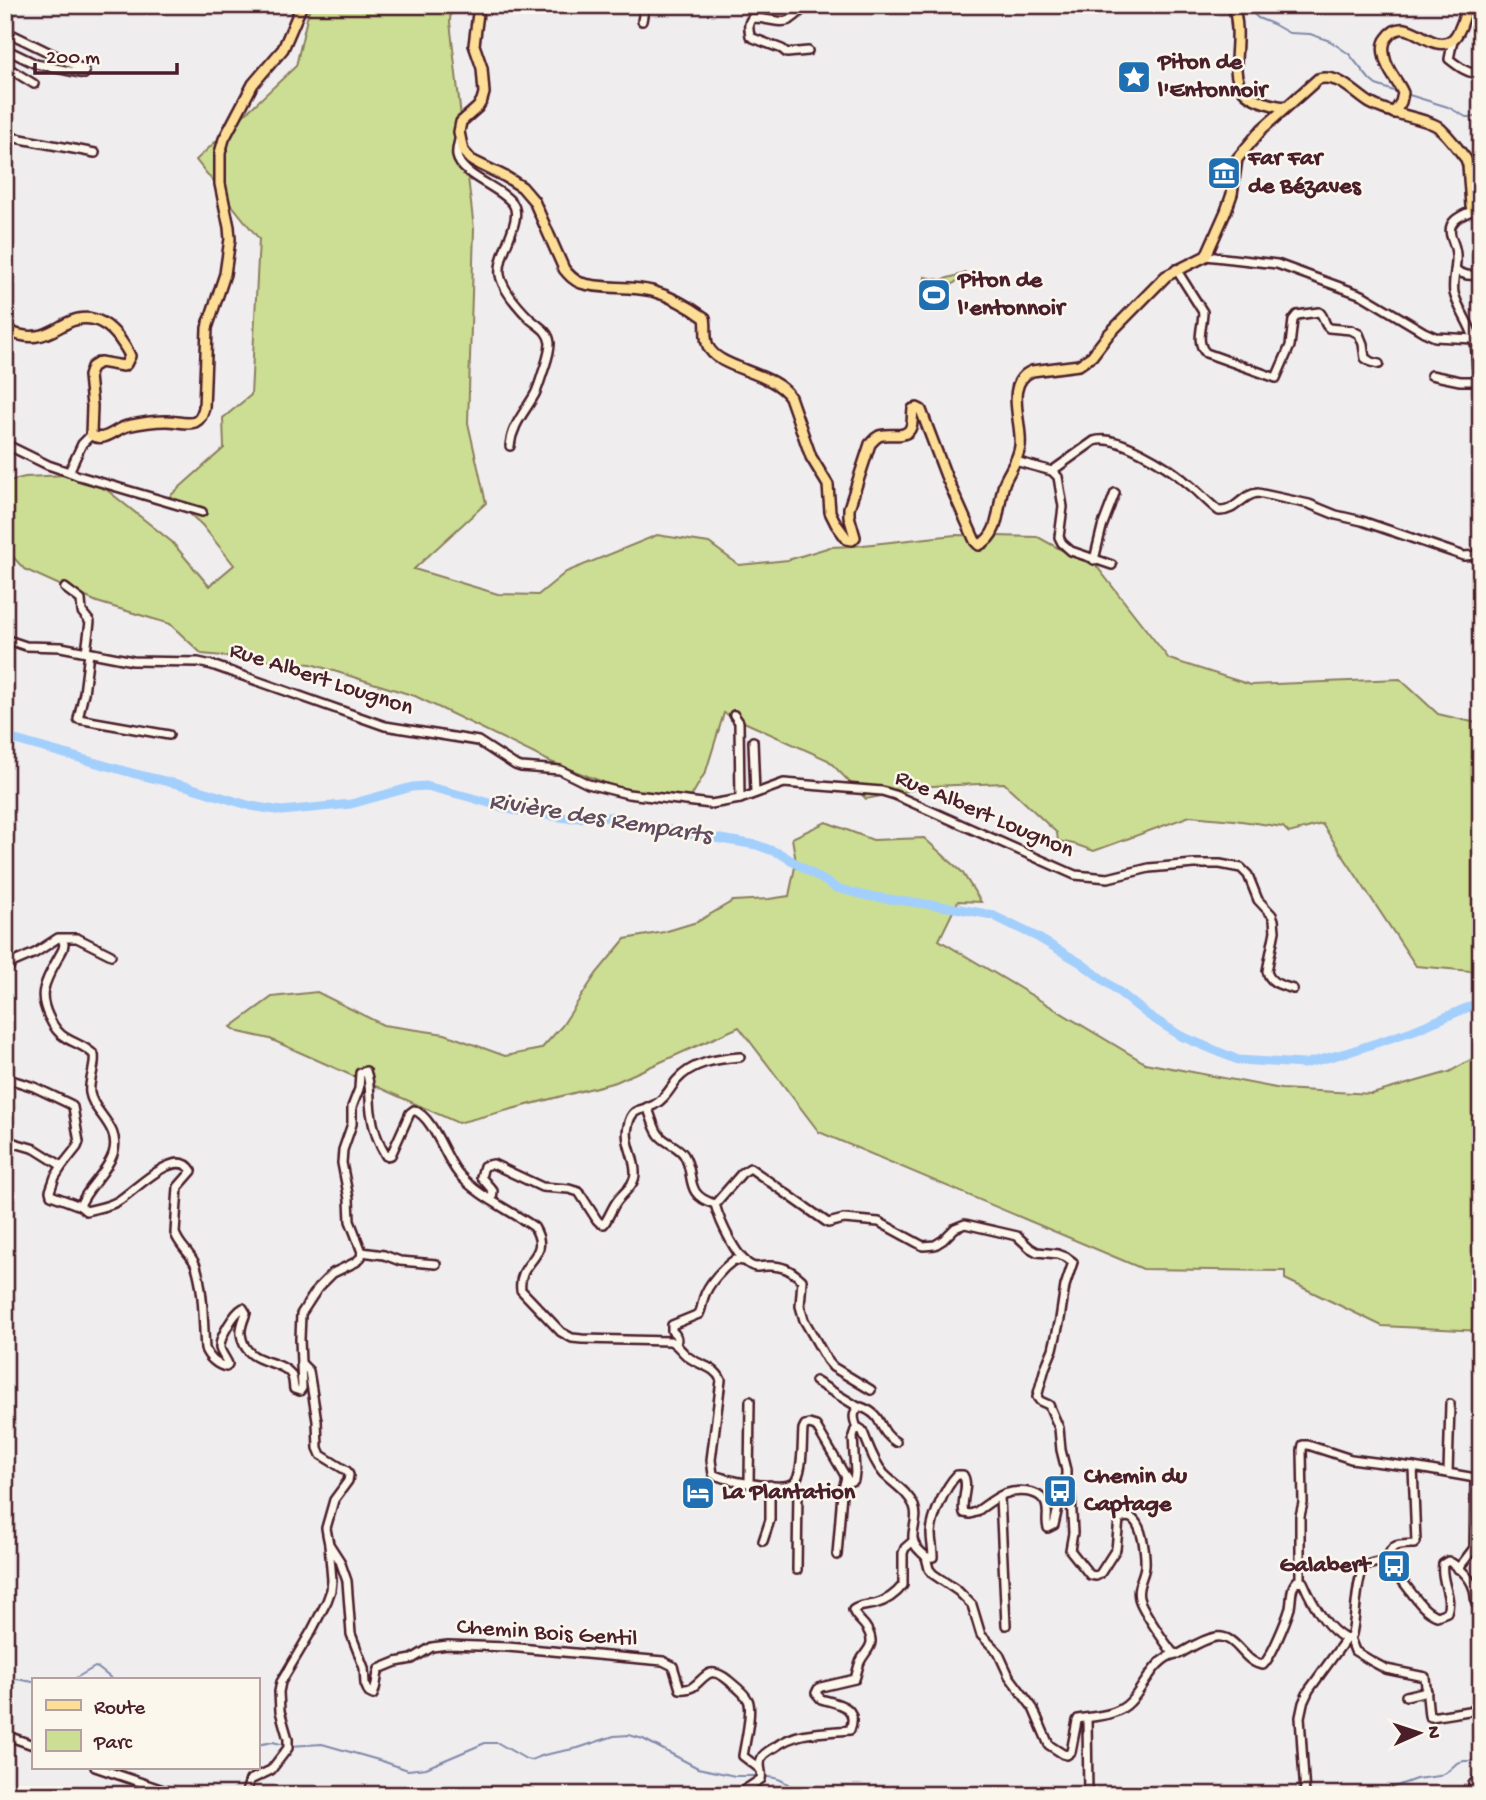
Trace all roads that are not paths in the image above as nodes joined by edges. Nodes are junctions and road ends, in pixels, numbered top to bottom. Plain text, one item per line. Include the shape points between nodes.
1 (302, 5) edge
2 (480, 5) edge
3 (645, 5) edge
4 (807, 5) edge
5 (1233, 5) edge
6 (1468, 5) edge
7 (642, 21) dead end
8 (5, 31) edge
9 (1453, 40) junction
10 (5, 49) edge
11 (807, 51) dead end
12 (5, 66) edge
13 (1481, 74) edge
14 (34, 84) dead end
15 (1285, 107) junction
16 (1396, 111) junction
17 (5, 136) edge
18 (459, 139) junction
19 (95, 153) dead end
20 (1477, 208) edge
21 (1206, 256) junction
22 (1176, 270) junction
23 (1455, 271) junction
24 (1481, 276) edge
25 (5, 330) edge
26 (1476, 338) edge
27 (1379, 363) dead end
28 (1431, 375) dead end
29 (1479, 384) edge
30 (91, 435) junction
31 (5, 444) edge
32 (509, 446) dead end
33 (1015, 461) junction
34 (1052, 471) junction
35 (69, 472) junction
36 (1115, 493) dead end
37 (202, 512) dead end
38 (1481, 549) edge
39 (1094, 560) junction
40 (1112, 565) dead end
41 (65, 588) dead end
42 (5, 639) edge
43 (88, 653) junction
44 (734, 715) dead end
45 (169, 735) dead end
46 (753, 741) dead end
47 (755, 793) junction
48 (740, 799) junction
49 (61, 939) junction
50 (111, 955) dead end
51 (5, 970) edge
52 (1293, 989) dead end
53 (740, 1057) dead end
54 (5, 1078) edge
55 (647, 1107) junction
56 (11, 1142) dead end
57 (62, 1166) junction
58 (492, 1199) junction
59 (715, 1204) junction
60 (80, 1206) junction
61 (362, 1252) junction
62 (746, 1261) junction
63 (436, 1264) dead end
64 (676, 1344) junction
65 (301, 1363) junction
66 (815, 1381) dead end
67 (871, 1390) dead end
68 (750, 1401) dead end
69 (1450, 1404) dead end
70 (858, 1408) junction
71 (857, 1429) junction
72 (896, 1442) dead end
73 (1413, 1467) junction
74 (1448, 1473) junction
75 (846, 1477) junction
76 (1478, 1478) edge
77 (750, 1483) junction
78 (794, 1483) junction
79 (770, 1485) junction
80 (1066, 1490) junction
81 (1000, 1496) junction
82 (763, 1541) dead end
83 (912, 1542) junction
84 (329, 1544) junction
85 (837, 1555) dead end
86 (926, 1557) junction
87 (1385, 1565) junction
88 (1458, 1569) junction
89 (797, 1570) dead end
90 (1300, 1581) junction
91 (1481, 1608) edge
92 (1006, 1625) dead end
93 (1348, 1638) junction
94 (1176, 1654) junction
95 (1427, 1691) junction
96 (1406, 1696) dead end
97 (1481, 1709) edge
98 (1087, 1718) junction
99 (5, 1735) edge
100 (32, 1745) edge
101 (101, 1769) edge
102 (760, 1769) junction
103 (1481, 1776) edge
104 (177, 1795) edge
105 (249, 1795) edge
106 (741, 1795) edge
107 (1088, 1795) edge
108 (1305, 1795) edge
109 (1473, 1795) edge

1 - 30 main road via 283,50 253,84 219,152 230,239 225,274 207,328 201,416 189,423 126,426 99,439
2 - 18 main road via 474,45 484,93 478,107 461,122
3 - 7 street
4 - 11 street via 790,21 752,18 748,28 753,38 787,53
5 - 15 main road via 1240,86 1259,102
6 - 9 main road
8 - 10 street via 85,72 36,64
9 - 13 street via 1449,59 1470,73
9 - 16 main road via 1436,43 1407,29 1391,33 1383,43 1388,69 1403,97
12 - 14 street
15 - 16 main road via 1318,79 1328,77 1371,104
15 - 21 main road via 1237,159 1232,194
16 - 20 main road via 1435,125 1466,159 1471,206
17 - 19 street
18 - 32 street via 457,159 463,167 502,192 517,211 503,252 501,278 509,294 550,341 537,390 517,422
18 - 33 main road via 471,160 529,193 571,277 590,285 653,291 697,312 705,318 712,352 786,390 811,457 828,485 830,512 847,539 855,537 849,508 870,444 881,435 907,432 913,409 921,410 979,545 991,534
20 - 23 street via 1456,218 1450,227
21 - 22 main road
21 - 26 street via 1277,264 1362,295 1435,337
22 - 27 street via 1203,312 1199,341 1206,353 1276,378 1290,346 1293,320 1297,315 1319,312 1329,328 1359,334 1365,358
22 - 33 main road via 1086,361 1032,371 1019,380 1016,398 1021,438
23 - 24 street
23 - 26 street via 1457,303
25 - 30 main road via 40,336 90,318 114,332 130,356 123,366 100,362 92,368
26 - 29 street
28 - 29 street
30 - 35 street
31 - 35 street
33 - 34 street
34 - 38 street via 1094,441 1115,441 1171,470 1219,511 1231,510 1258,493 1309,504 1464,556 1478,555
34 - 39 street via 1058,477 1063,507 1059,537 1071,551
35 - 37 street
36 - 39 street
39 - 40 street
41 - 43 street via 81,600 82,612 90,622
42 - 43 street, Rue Albert Lougnon
43 - 45 street via 78,719
43 - 48 street, Rue Albert Lougnon via 133,661 212,665 386,726 478,741 515,765 560,770 628,794 711,804
44 - 48 street via 739,722
46 - 47 street
47 - 48 street, Rue Albert Lougnon
47 - 52 street, Rue Albert Lougnon via 784,783 882,791 1075,875 1108,878 1194,864 1241,868 1274,920 1269,977
49 - 50 street via 77,938
49 - 51 street
49 - 60 street via 63,948 43,995 47,1013 65,1038 94,1055 89,1091 108,1124 114,1147
53 - 55 street via 714,1060 683,1074 661,1100
54 - 57 street via 73,1107 79,1142
55 - 58 street via 636,1110 627,1127 634,1179 604,1224 579,1192 542,1187 493,1164 481,1172 493,1191
55 - 59 street via 660,1136 682,1152 698,1195
56 - 57 street via 35,1149
57 - 60 street via 51,1195
58 - 61 street via 457,1172 419,1112 410,1113 391,1155 386,1156 371,1113 368,1073 362,1071 342,1163 350,1221
58 - 64 street via 539,1235 538,1254 522,1274 521,1290 561,1332 572,1338 670,1340
59 - 62 street via 731,1245
59 - 80 street via 750,1168 828,1223 844,1219 879,1222 923,1246 934,1245 965,1224 1017,1236 1037,1252 1058,1254 1073,1262 1037,1397 1049,1405 1057,1420
60 - 65 street via 86,1211 105,1207 170,1165 187,1165 192,1171 178,1187 175,1233 196,1268 208,1355 226,1367 220,1346 233,1316 243,1308 241,1334 247,1348 258,1359 287,1370 296,1391 302,1388
61 - 63 street
61 - 65 street via 356,1262 333,1273 306,1304 299,1324
62 - 64 street via 734,1260 717,1277 699,1314 672,1325
62 - 67 street via 757,1267 781,1266 802,1280 804,1320 827,1360
64 - 77 street via 718,1373 721,1380 713,1474
65 - 84 street via 309,1371 318,1448 349,1475 334,1500 326,1528
66 - 70 street
68 - 77 street
69 - 74 street
70 - 71 street via 853,1416
70 - 72 street via 873,1412 886,1435
71 - 75 street via 852,1441 855,1477 849,1482
71 - 83 street via 862,1430 874,1461 915,1508
73 - 74 street
73 - 87 street via 1416,1542 1395,1545
73 - 90 street via 1351,1459 1303,1445
74 - 76 street
75 - 78 street via 816,1426 809,1424 803,1429
75 - 85 street
76 - 88 street via 1474,1548
77 - 79 street
78 - 79 street
78 - 89 street
79 - 82 street via 770,1520
80 - 81 street via 1054,1525 1048,1528 1048,1511 1040,1495
80 - 94 street via 1071,1495 1070,1550 1090,1575 1100,1574 1116,1549 1119,1520 1130,1518 1138,1523 1145,1557 1139,1601
81 - 86 street via 976,1512 964,1513 966,1481 962,1475 954,1477 932,1528 933,1557
81 - 92 street
83 - 86 street
83 - 102 street via 903,1553 900,1589 880,1602 853,1610 869,1632 870,1646 855,1679 821,1687 816,1693 851,1713 850,1730 803,1734 783,1742 764,1754
84 - 102 street, Chemin Bois Gentil via 348,1581 351,1634 369,1693 373,1695 377,1688 379,1669 448,1645 663,1661 673,1666 680,1689 687,1690 715,1673 747,1697 750,1705 743,1756
84 - 105 street via 331,1590 279,1692 289,1746 271,1770 250,1780
86 - 98 street via 933,1574 972,1605 981,1635 998,1652 1033,1708 1049,1745 1067,1755 1078,1719
87 - 88 street via 1437,1616 1449,1606 1443,1564 1448,1561
87 - 93 street via 1370,1564 1363,1570
88 - 91 street via 1473,1587
90 - 93 street via 1315,1608 1339,1635
90 - 94 street via 1293,1585 1285,1622 1264,1665 1251,1661 1220,1636
93 - 95 street via 1355,1651 1386,1669 1423,1675
93 - 108 street via 1303,1703
94 - 98 street via 1152,1672 1119,1710
95 - 96 street
95 - 97 street via 1429,1716
98 - 107 street
99 - 100 street
101 - 104 street
102 - 106 street via 761,1779
103 - 109 street via 1473,1784

